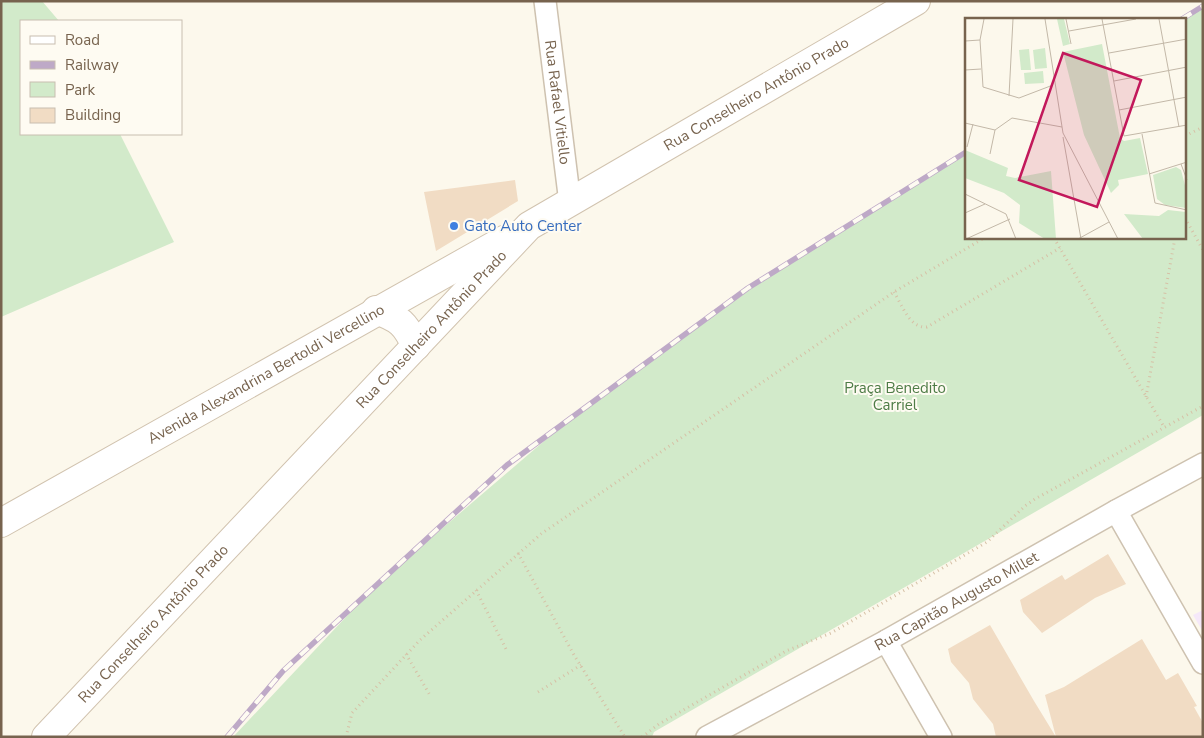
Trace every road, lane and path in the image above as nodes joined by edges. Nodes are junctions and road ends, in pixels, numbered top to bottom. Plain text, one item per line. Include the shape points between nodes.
1 (545, 1) edge
2 (907, 3) edge
3 (1203, 127) edge
4 (1186, 136) edge
5 (570, 203) junction
6 (1186, 220) edge
7 (529, 226) junction
8 (982, 239) edge
9 (1055, 239) edge
10 (1175, 239) edge
11 (1060, 248) junction
12 (1203, 250) edge
13 (894, 292) junction
14 (376, 310) junction
15 (416, 346) junction
16 (1146, 397) junction
17 (1203, 406) edge
18 (1164, 427) junction
19 (1203, 464) edge
20 (1116, 511) junction
21 (1, 523) edge
22 (518, 553) junction
23 (476, 590) junction
24 (886, 641) junction
25 (506, 649) dead end
26 (406, 654) junction
27 (1203, 663) edge
28 (581, 665) junction
29 (538, 692) dead end
30 (431, 697) dead end
31 (46, 737) edge
32 (348, 737) edge
33 (624, 737) edge
34 (642, 737) edge
35 (707, 737) edge
36 (941, 737) edge

1 - 5 street, Rua Rafael Vitiello
2 - 5 main road, Rua Conselheiro Antônio Prado
3 - 4 path
5 - 7 main road, Rua Conselheiro Antônio Prado
6 - 12 path
7 - 14 main road, Avenida Alexandrina Bertoldi Vercellino
7 - 15 main road, Rua Conselheiro Antônio Prado
8 - 13 path
9 - 11 path
10 - 16 path
11 - 13 path via 927,327 920,328 913,323
11 - 16 path
13 - 22 path
14 - 15 main road via 402,323
14 - 21 main road, Avenida Alexandrina Bertoldi Vercellino
15 - 31 main road, Rua Conselheiro Antônio Prado
16 - 18 path
17 - 18 path
18 - 34 path via 1035,499 986,542 831,633 786,651
19 - 20 street, Rua Capitão Augusto Millet
20 - 24 street, Rua Capitão Augusto Millet
20 - 27 street
22 - 23 path
22 - 28 path
23 - 25 path
23 - 26 path
24 - 35 street, Rua Capitão Augusto Millet
24 - 36 street
26 - 30 path
26 - 32 path via 352,713
28 - 29 path
28 - 33 path

